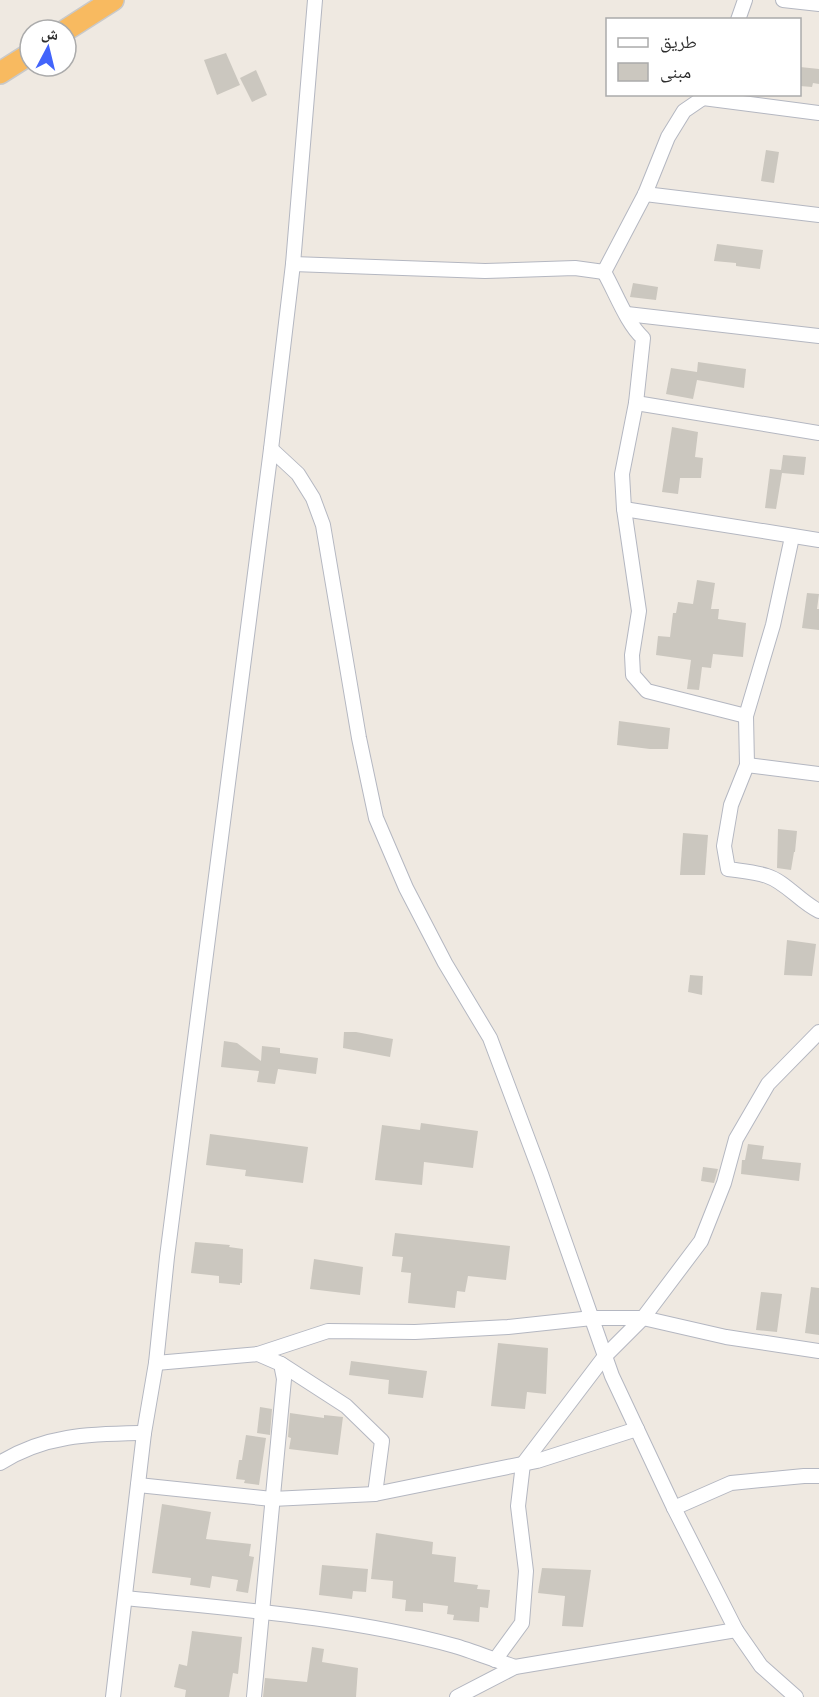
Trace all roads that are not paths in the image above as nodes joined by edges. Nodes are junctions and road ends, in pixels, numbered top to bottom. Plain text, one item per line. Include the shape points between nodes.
1 (114, 0) edge
2 (315, 0) edge
3 (745, 0) edge
4 (783, 0) edge
5 (819, 4) edge
6 (739, 18) edge
7 (78, 22) edge
8 (18, 62) edge
9 (0, 74) edge
10 (703, 96) edge
11 (819, 114) edge
12 (645, 194) junction
13 (819, 215) edge
14 (293, 264) junction
15 (604, 272) junction
16 (627, 314) junction
17 (819, 336) edge
18 (636, 404) junction
19 (819, 432) edge
20 (271, 449) junction
21 (624, 509) junction
22 (792, 537) junction
23 (819, 540) edge
24 (746, 716) junction
25 (747, 765) junction
26 (819, 774) edge
27 (819, 911) edge
28 (819, 1032) edge
29 (592, 1318) junction
30 (643, 1318) junction
31 (819, 1351) edge
32 (258, 1354) junction
33 (605, 1356) junction
34 (156, 1362) junction
35 (281, 1364) junction
36 (637, 1429) junction
37 (144, 1433) junction
38 (0, 1463) edge
39 (523, 1464) junction
40 (819, 1476) edge
41 (138, 1485) junction
42 (375, 1494) junction
43 (272, 1499) junction
44 (675, 1508) junction
45 (126, 1598) junction
46 (261, 1611) junction
47 (736, 1630) junction
48 (495, 1660) junction
49 (515, 1667) junction
50 (113, 1697) edge
51 (254, 1697) edge
52 (456, 1697) edge
53 (796, 1697) edge

1 - 7 highway
2 - 14 street
3 - 6 street
4 - 5 street
8 - 9 highway
10 - 11 street
10 - 12 street via 678,120
12 - 13 street
12 - 15 street
14 - 15 street via 485,271 575,268
14 - 20 street
15 - 16 street
16 - 17 street
16 - 18 street via 633,329 643,338
18 - 19 street
18 - 21 street via 622,474
20 - 29 street via 298,474 323,525 376,818 405,888 490,1038
20 - 34 street
21 - 22 street
21 - 24 street via 639,611 633,675 646,691
22 - 23 street
22 - 24 street via 773,625
24 - 25 street
25 - 26 street
25 - 27 street via 731,805 724,846 729,869 768,876
28 - 30 street via 768,1084 736,1139 701,1241
29 - 30 street
29 - 32 street via 415,1332 328,1331
29 - 33 street
30 - 31 street via 726,1337
30 - 33 street
32 - 34 street
32 - 35 street
33 - 36 street
33 - 39 street
34 - 37 street
35 - 42 street via 345,1406 382,1441
35 - 43 street via 284,1379
36 - 39 street
36 - 44 street
37 - 38 street via 65,1437
37 - 41 street
39 - 42 street
39 - 48 street via 518,1506 526,1571 522,1623
40 - 44 street via 731,1483
41 - 43 street
41 - 45 street
42 - 43 street
43 - 46 street
44 - 47 street
45 - 46 street
45 - 50 street
46 - 48 street via 392,1632
46 - 51 street
47 - 49 street
47 - 53 street via 761,1666
48 - 49 street
49 - 52 street

